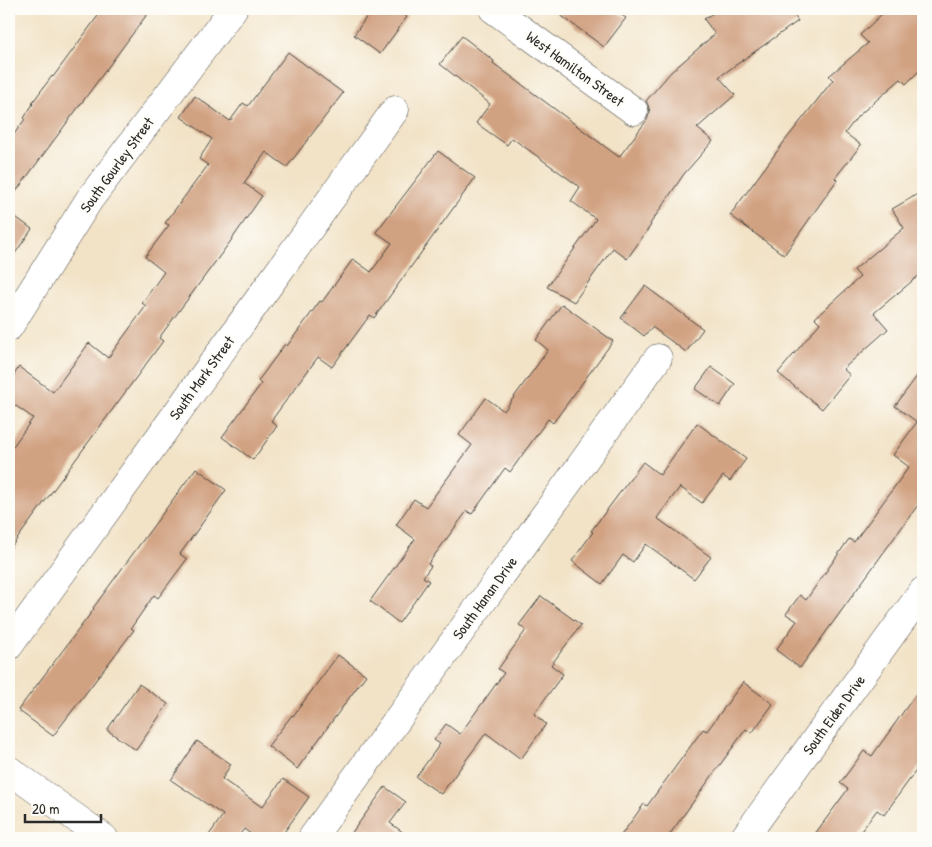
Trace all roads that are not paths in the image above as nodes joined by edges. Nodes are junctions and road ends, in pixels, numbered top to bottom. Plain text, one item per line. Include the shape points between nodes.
1 (233, 9) edge
2 (511, 14) edge
3 (395, 110) dead end
4 (634, 111) dead end
5 (9, 327) edge
6 (658, 358) dead end
7 (923, 591) edge
8 (9, 646) edge
9 (9, 770) edge
10 (104, 838) edge
11 (312, 838) edge
12 (744, 838) edge

1 - 5 street, South Gourley Street via 89,200
2 - 4 street, West Hamilton Street
3 - 8 street, South Mark Street
6 - 11 street, South Hanan Drive
7 - 12 street, South Eiden Drive
9 - 10 street

